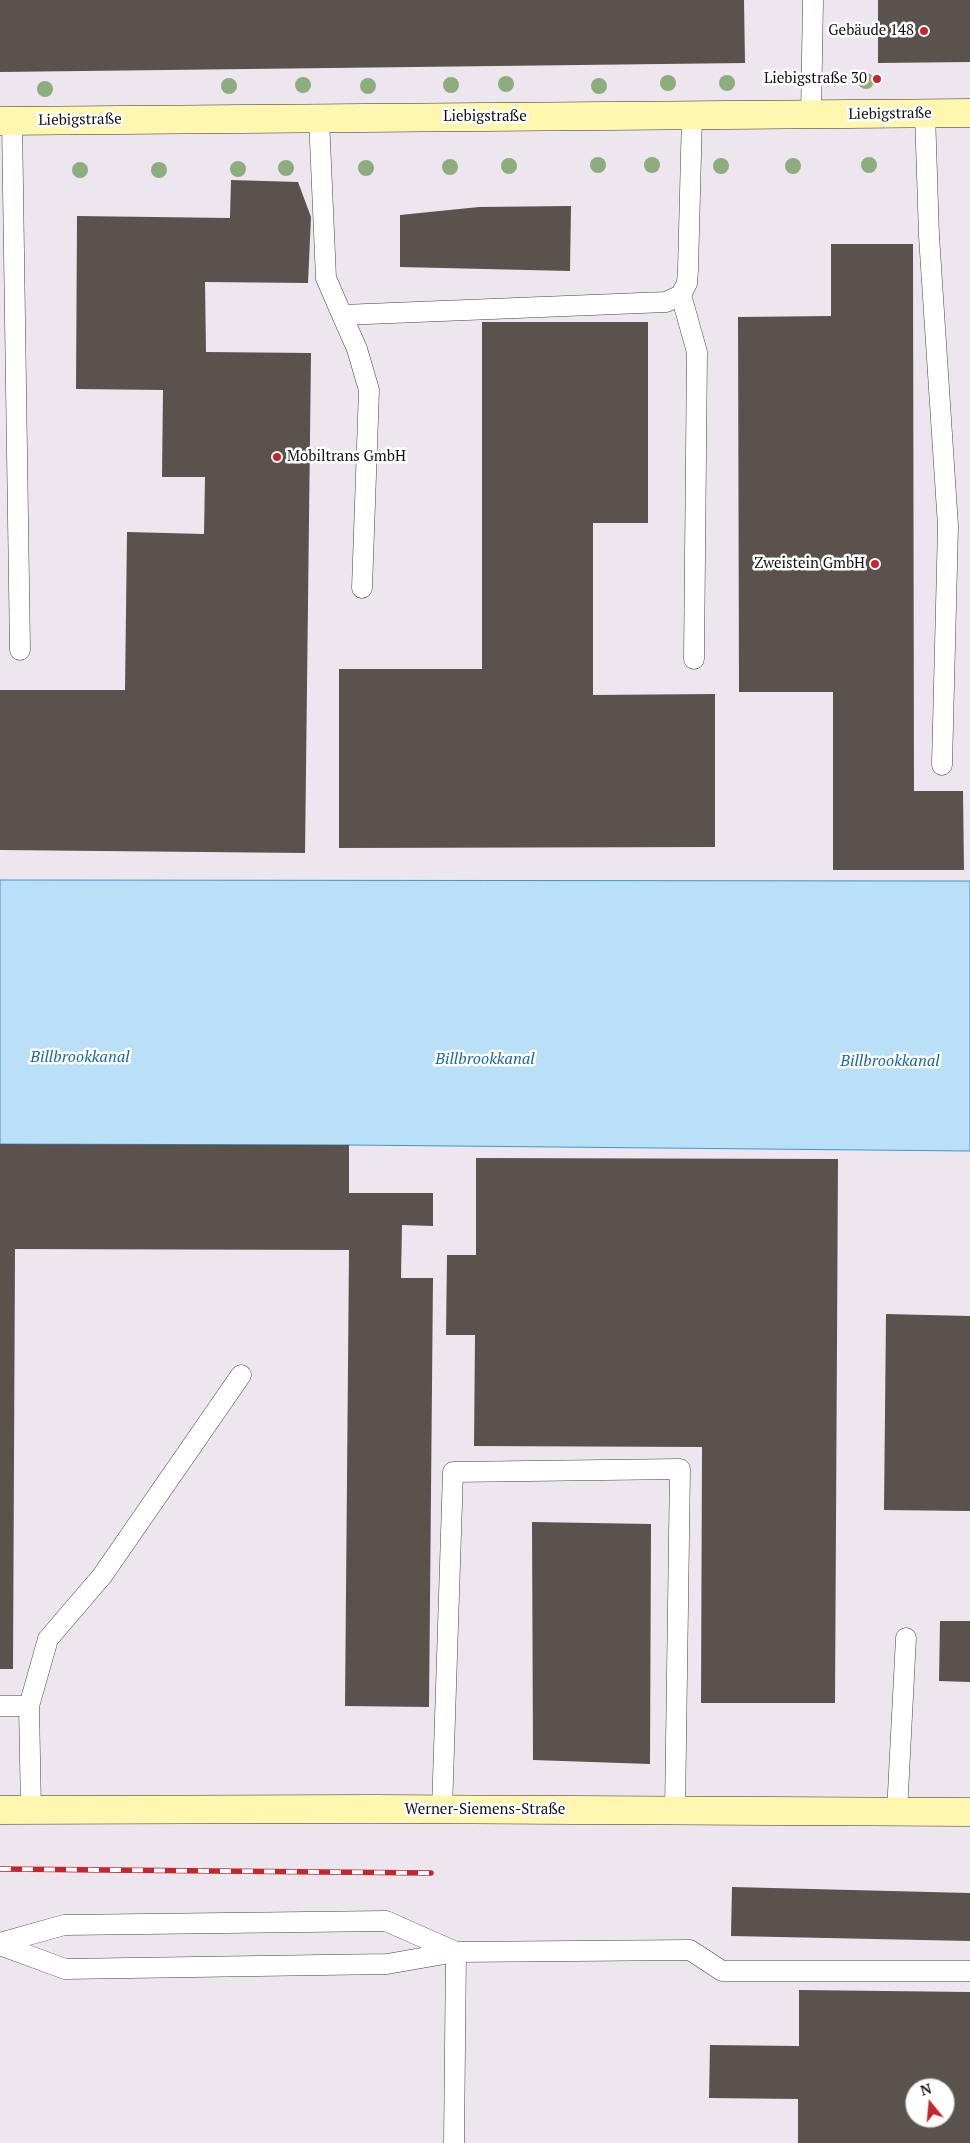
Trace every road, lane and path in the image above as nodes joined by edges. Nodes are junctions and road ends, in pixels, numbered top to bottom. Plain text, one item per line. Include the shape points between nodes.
1 (813, 0) edge
2 (925, 113) junction
3 (970, 113) edge
4 (692, 116) junction
5 (812, 116) junction
6 (318, 118) junction
7 (6, 121) edge
8 (681, 295) junction
9 (342, 315) junction
10 (362, 588) dead end
11 (20, 650) dead end
12 (694, 659) dead end
13 (942, 765) dead end
14 (241, 1375) dead end
15 (906, 1638) dead end
16 (0, 1706) edge
17 (29, 1706) junction
18 (0, 1810) edge
19 (31, 1810) junction
20 (442, 1810) junction
21 (675, 1811) junction
22 (897, 1812) junction
23 (970, 1812) edge
24 (0, 1944) edge
25 (456, 1952) junction
26 (970, 1971) edge
27 (454, 2143) edge

1 - 5 lane
2 - 3 street, Liebigstraße
2 - 5 street, Liebigstraße
2 - 13 lane via 948,526
4 - 5 street, Liebigstraße
4 - 6 street, Liebigstraße
4 - 8 lane via 688,270 687,283
6 - 7 street, Liebigstraße
6 - 9 lane via 326,278
7 - 11 lane
8 - 9 lane via 666,302
8 - 12 lane via 697,352
9 - 10 lane via 357,349 369,390
14 - 17 lane via 102,1576 48,1639
15 - 22 lane
16 - 17 lane
17 - 19 lane
18 - 19 street, Werner-Siemens-Straße
19 - 20 street, Werner-Siemens-Straße
20 - 21 street, Werner-Siemens-Straße
20 - 21 lane via 453,1472 680,1469
21 - 22 street, Werner-Siemens-Straße
22 - 23 street, Werner-Siemens-Straße
24 - 25 lane via 65,1969 387,1964
24 - 25 lane via 64,1925 386,1921
25 - 26 lane via 690,1950 722,1971
25 - 27 lane

